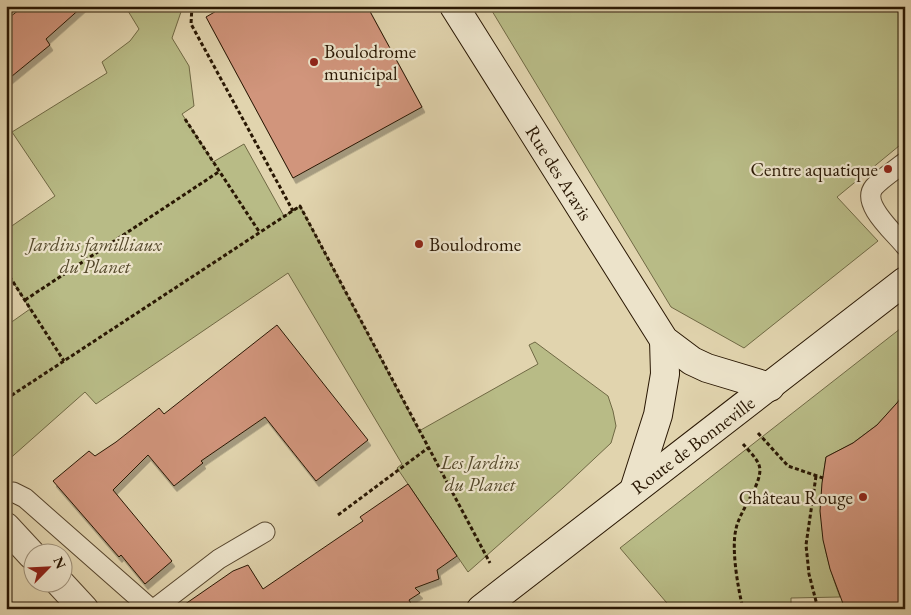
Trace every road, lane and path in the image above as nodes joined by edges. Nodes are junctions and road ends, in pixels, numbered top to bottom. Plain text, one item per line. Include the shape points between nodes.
1 (192, 6) edge
2 (454, 6) edge
3 (185, 119) dead end
4 (905, 162) edge
5 (220, 172) junction
6 (293, 211) junction
7 (260, 233) junction
8 (905, 246) edge
9 (6, 272) edge
10 (905, 281) edge
11 (24, 300) junction
12 (664, 340) junction
13 (64, 361) junction
14 (770, 387) junction
15 (6, 399) edge
16 (731, 416) junction
17 (428, 448) junction
18 (816, 476) junction
19 (823, 478) dead end
20 (634, 490) junction
21 (6, 494) edge
22 (338, 515) dead end
23 (6, 528) edge
24 (265, 532) dead end
25 (22, 545) edge
26 (486, 556) dead end
27 (68, 592) edge
28 (84, 609) edge
29 (152, 609) edge
30 (481, 609) edge
31 (743, 609) edge
32 (818, 609) edge

1 - 6 path via 191,24
2 - 12 main road, Rue des Aravis
3 - 5 path
4 - 8 lane via 874,187 870,197 873,209
5 - 7 path
5 - 11 path
6 - 7 path
6 - 17 path via 300,206
7 - 13 path
9 - 11 path
10 - 14 main road, Route de Bonneville
11 - 13 path
12 - 14 main road, Rue des Aravis via 707,368
12 - 20 main road via 665,374 658,415
13 - 15 path
14 - 16 main road, Route de Bonneville
16 - 18 path via 788,466
16 - 20 main road, Route de Bonneville
16 - 31 path via 760,468 734,537
17 - 22 path
17 - 26 path
18 - 19 path
18 - 32 path via 806,545
20 - 30 main road, Route de Bonneville
21 - 29 lane via 14,492 25,498
23 - 25 main road
24 - 29 lane via 219,558
27 - 28 main road

